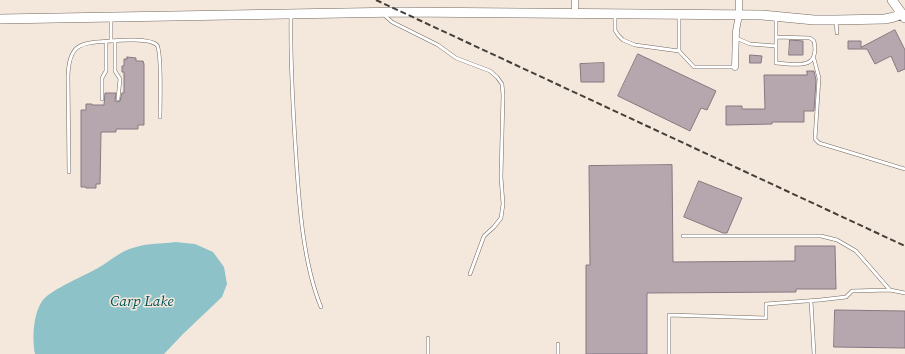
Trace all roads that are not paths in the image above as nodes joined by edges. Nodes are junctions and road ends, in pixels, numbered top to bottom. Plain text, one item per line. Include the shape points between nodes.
1 (575, 0) edge
2 (739, 0) edge
3 (892, 0) edge
4 (381, 13) junction
5 (575, 13) junction
6 (292, 14) junction
7 (615, 14) junction
8 (679, 15) junction
9 (739, 15) junction
10 (776, 16) junction
11 (904, 16) edge
12 (111, 17) junction
13 (0, 18) edge
14 (836, 20) junction
15 (837, 34) dead end
16 (776, 37) junction
17 (736, 38) junction
18 (115, 40) junction
19 (106, 41) junction
20 (111, 41) junction
21 (776, 46) junction
22 (679, 51) junction
23 (814, 58) junction
24 (736, 67) joint
25 (106, 71) junction
26 (115, 71) junction
27 (102, 99) dead end
28 (118, 99) dead end
29 (160, 117) dead end
30 (905, 169) edge
31 (69, 172) dead end
32 (683, 236) dead end
33 (470, 274) dead end
34 (890, 290) junction
35 (905, 293) edge
36 (811, 301) junction
37 (321, 307) dead end
38 (428, 338) dead end
39 (558, 344) dead end
40 (428, 354) edge
41 (558, 354) edge
42 (669, 354) edge
43 (814, 354) edge

1 - 5 street
2 - 9 street
3 - 11 street
4 - 5 street
4 - 6 street
4 - 33 lane via 392,22 456,58 490,71 502,84 501,218 484,236
5 - 7 street
6 - 12 street
6 - 37 lane via 293,113 299,199 307,254
7 - 8 street
7 - 22 lane via 615,30 623,40 635,45
8 - 9 street
8 - 22 lane
9 - 10 street
9 - 17 street
10 - 14 street
10 - 16 lane
11 - 14 street
12 - 13 street
12 - 20 lane
14 - 15 lane
16 - 21 lane
16 - 23 lane via 812,40 815,45
17 - 21 lane via 750,44
17 - 24 street
18 - 20 lane
18 - 26 lane
18 - 29 lane via 146,41 157,45
19 - 20 lane
19 - 25 lane
19 - 31 lane via 88,43 77,48 68,63
21 - 23 lane via 776,63 805,64
22 - 24 lane via 694,67
23 - 30 lane via 819,78 815,139 819,143
25 - 26 lane
25 - 27 lane via 102,78
26 - 28 lane via 120,79
32 - 34 lane via 820,236 836,240 856,251
34 - 35 lane
34 - 36 lane via 852,291 846,297
36 - 42 lane via 766,304 766,318 669,315
36 - 43 lane
38 - 40 lane
39 - 41 lane

